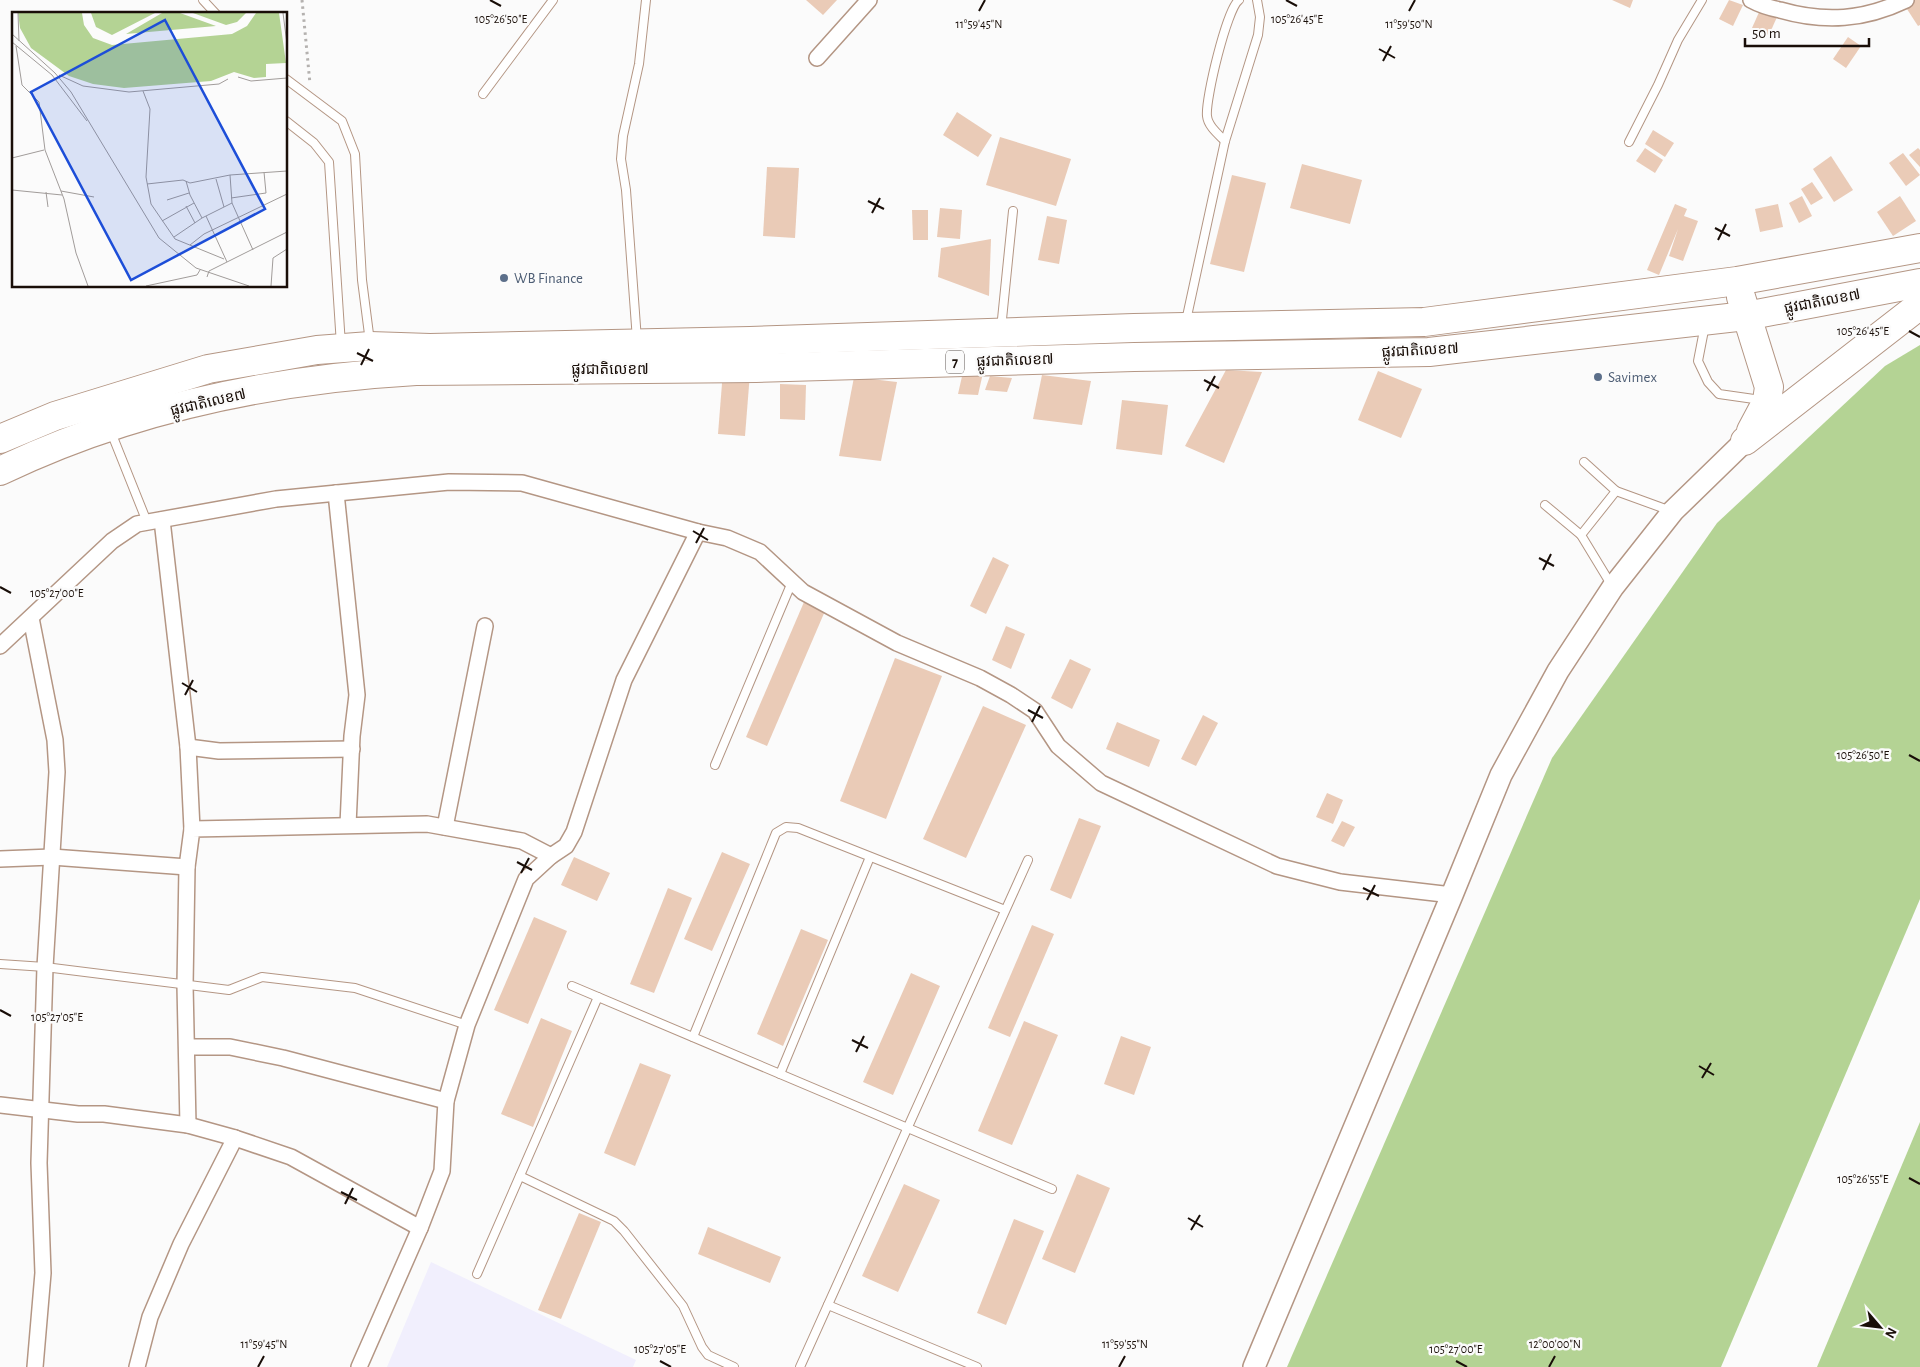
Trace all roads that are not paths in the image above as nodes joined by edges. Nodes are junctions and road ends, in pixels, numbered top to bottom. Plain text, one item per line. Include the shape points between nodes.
1 (204, 0) edge
2 (553, 0) edge
3 (646, 0) edge
4 (869, 0) edge
5 (1239, 0) edge
6 (1257, 0) edge
7 (1702, 0) edge
8 (1750, 0) edge
9 (1906, 0) edge
10 (214, 12) edge
11 (817, 58) dead end
12 (288, 81) edge
13 (483, 94) dead end
14 (288, 123) edge
15 (1225, 141) junction
16 (1629, 142) dead end
17 (1013, 211) dead end
18 (1920, 248) edge
19 (1737, 281) junction
20 (1920, 283) edge
21 (1920, 305) edge
22 (1746, 316) junction
23 (1706, 320) junction
24 (1424, 322) junction
25 (1184, 327) junction
26 (1134, 328) junction
27 (1001, 333) junction
28 (750, 341) junction
29 (637, 343) junction
30 (370, 346) junction
31 (342, 348) junction
32 (1429, 352) junction
33 (1134, 357) junction
34 (756, 368) junction
35 (1766, 401) junction
36 (54, 416) junction
37 (110, 427) junction
38 (0, 439) edge
39 (1745, 441) junction
40 (65, 442) junction
41 (1584, 462) dead end
42 (0, 471) edge
43 (1616, 491) junction
44 (336, 493) junction
45 (1545, 505) dead end
46 (1673, 511) junction
47 (154, 521) junction
48 (698, 532) junction
49 (1581, 535) junction
50 (792, 582) junction
51 (1613, 587) junction
52 (30, 618) junction
53 (485, 626) dead end
54 (0, 646) edge
55 (188, 747) junction
56 (352, 749) junction
57 (715, 765) dead end
58 (348, 825) junction
59 (445, 827) junction
60 (192, 829) junction
61 (551, 856) junction
62 (52, 857) junction
63 (870, 857) junction
64 (0, 859) edge
65 (1028, 860) dead end
66 (188, 867) junction
67 (1452, 895) junction
68 (1005, 910) junction
69 (0, 964) edge
70 (45, 967) junction
71 (186, 984) junction
72 (572, 986) dead end
73 (598, 997) junction
74 (467, 1025) junction
75 (692, 1037) junction
76 (187, 1047) junction
77 (780, 1074) junction
78 (446, 1101) junction
79 (0, 1106) edge
80 (40, 1108) junction
81 (188, 1124) junction
82 (907, 1127) junction
83 (235, 1138) junction
84 (520, 1176) junction
85 (1052, 1189) dead end
86 (420, 1228) junction
87 (476, 1274) dead end
88 (828, 1304) junction
89 (35, 1367) edge
90 (137, 1367) edge
91 (359, 1367) edge
92 (734, 1367) edge
93 (800, 1367) edge
94 (977, 1367) edge
95 (1254, 1367) edge

1 - 10 lane
2 - 13 lane
3 - 29 lane via 639,64 621,159
4 - 11 street
5 - 15 lane via 1228,18 1209,94 1207,117
6 - 15 lane via 1260,17 1258,35
7 - 16 lane via 1678,40
8 - 9 street via 1803,17 1832,19 1889,9
12 - 30 lane via 342,121 356,154 362,280
14 - 31 lane via 314,143 329,162
15 - 25 lane
17 - 27 lane
18 - 19 highway, ផ្លូវជាតិលេខ៧ / 7
19 - 22 highway
19 - 24 highway, ផ្លូវជាតិលេខ៧ / 7
20 - 22 highway, ផ្លូវជាតិលេខ៧ / 7
21 - 39 highway
22 - 23 highway, ផ្លូវជាតិលេខ៧ / 7
22 - 35 highway via 1769,387
23 - 32 highway, ផ្លូវជាតិលេខ៧ / 7
23 - 35 lane via 1698,361 1708,382 1720,394
24 - 25 highway, ផ្លូវជាតិលេខ៧ / 7
24 - 32 highway
25 - 26 highway, ផ្លូវជាតិលេខ៧ / 7
26 - 27 highway, ផ្លូវជាតិលេខ៧ / 7
26 - 33 highway
27 - 28 highway, ផ្លូវជាតិលេខ៧ / 7
28 - 29 highway, ផ្លូវជាតិលេខ៧ / 7
28 - 34 highway
29 - 30 highway, ផ្លូវជាតិលេខ៧ / 7 via 430,348
30 - 31 highway, ផ្លូវជាតិលេខ៧ / 7
31 - 36 highway, ផ្លូវជាតិលេខ៧ / 7 via 208,369
32 - 33 highway, ផ្លូវជាតិលេខ៧ / 7
33 - 34 highway, ផ្លូវជាតិលេខ៧ / 7
34 - 37 highway, ផ្លូវជាតិលេខ៧ / 7 via 372,373 216,397
35 - 39 highway
36 - 38 highway, ផ្លូវជាតិលេខ៧ / 7
36 - 40 highway
37 - 40 highway, ផ្លូវជាតិលេខ៧ / 7
37 - 47 lane
39 - 46 street
40 - 42 highway, ផ្លូវជាតិលេខ៧ / 7
41 - 43 lane
43 - 46 lane
43 - 49 lane
44 - 47 street via 276,499
44 - 48 street via 449,482 522,483
44 - 56 street via 357,695
45 - 49 lane
46 - 51 street
47 - 52 street via 137,524 112,541
47 - 55 street
48 - 50 street via 727,538 760,552
48 - 61 street via 624,680 574,832 566,846
49 - 51 lane
50 - 57 lane
50 - 67 street via 803,592 897,642 1011,695 1035,711 1058,746 1102,783 1277,866 1340,882
51 - 67 street via 1558,671 1500,775
52 - 54 street
52 - 62 street via 55,740 57,772
53 - 59 street
55 - 56 street via 219,751
55 - 60 street
56 - 58 street
58 - 59 street via 426,824
58 - 60 street
59 - 61 street via 522,841
60 - 66 street
61 - 74 street via 526,879
62 - 64 street
62 - 66 street
62 - 70 street
63 - 68 lane
63 - 75 lane via 798,828 786,827 776,833
63 - 77 lane
65 - 68 lane
66 - 71 street
67 - 95 street
68 - 82 lane
69 - 70 lane
70 - 71 lane
70 - 80 street
71 - 74 lane via 229,990 262,976 355,988
71 - 76 street
72 - 73 lane
73 - 75 lane
73 - 84 lane
74 - 78 street
75 - 77 lane
76 - 78 street via 230,1047 283,1058
76 - 81 street
77 - 82 lane
78 - 86 street via 442,1171
79 - 80 street
80 - 81 street
80 - 89 street via 43,1273
81 - 83 street
82 - 85 lane
82 - 88 lane
83 - 86 street via 291,1157
83 - 90 street via 150,1317
84 - 87 lane
84 - 92 lane via 614,1221 682,1306 708,1355
86 - 91 street
88 - 93 lane
88 - 94 lane

